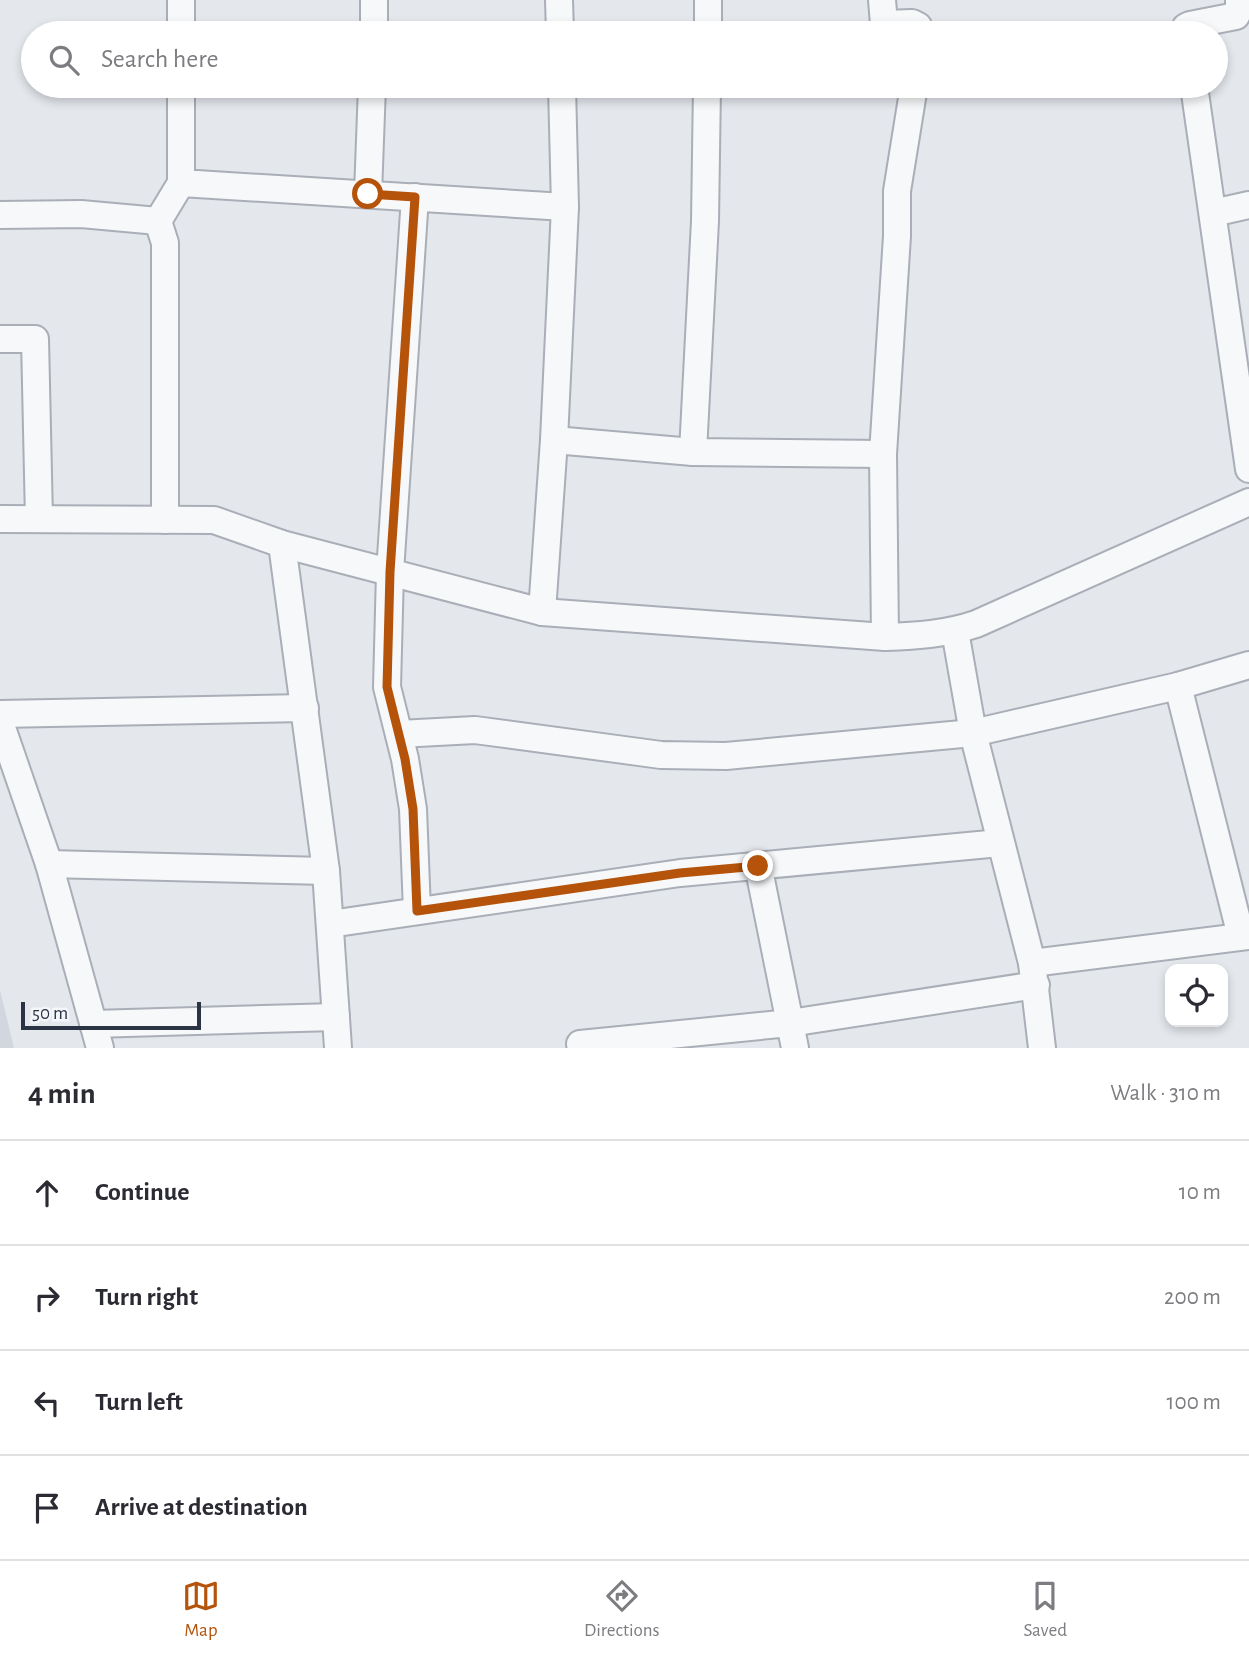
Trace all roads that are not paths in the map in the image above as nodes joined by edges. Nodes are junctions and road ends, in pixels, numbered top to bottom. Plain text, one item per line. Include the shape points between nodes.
1 (181, 0) edge
2 (374, 0) edge
3 (559, 0) edge
4 (708, 0) edge
5 (882, 0) edge
6 (1242, 9) edge
7 (181, 21) edge
8 (373, 21) edge
9 (560, 21) edge
10 (708, 21) edge
11 (884, 21) edge
12 (1203, 21) edge
13 (181, 98) edge
14 (372, 98) edge
15 (562, 98) edge
16 (707, 98) edge
17 (912, 98) edge
18 (1196, 98) edge
19 (181, 183) junction
20 (368, 194) junction
21 (415, 197) junction
22 (1249, 205) edge
23 (565, 207) junction
24 (1213, 212) junction
25 (0, 215) edge
26 (158, 221) junction
27 (0, 339) edge
28 (554, 440) junction
29 (693, 452) junction
30 (883, 454) junction
31 (1248, 457) edge
32 (1249, 502) edge
33 (0, 519) edge
34 (39, 519) junction
35 (165, 520) junction
36 (282, 544) junction
37 (390, 572) junction
38 (542, 612) junction
39 (955, 631) junction
40 (885, 636) junction
41 (1249, 665) edge
42 (1178, 686) junction
43 (305, 708) junction
44 (0, 714) edge
45 (0, 722) edge
46 (399, 733) junction
47 (973, 733) junction
48 (1000, 843) junction
49 (50, 864) junction
50 (758, 866) junction
51 (326, 871) junction
52 (417, 911) junction
53 (330, 924) junction
54 (1245, 936) edge
55 (1034, 974) junction
56 (336, 1017) junction
57 (793, 1035) edge
58 (97, 1036) edge
59 (580, 1044) dead end
60 (338, 1048) edge
61 (1042, 1048) edge

1 - 7 street
2 - 8 street
3 - 9 street
4 - 10 street
5 - 11 street
6 - 12 street
13 - 19 street
14 - 20 street
15 - 23 street
16 - 29 street
17 - 30 street via 897,191
18 - 24 street
19 - 20 street
19 - 26 street
20 - 21 street
21 - 23 street
21 - 37 street
22 - 24 street
23 - 28 street
24 - 31 street
25 - 26 street via 81,214
26 - 35 street via 164,243
27 - 34 street via 34,339
28 - 29 street
28 - 38 street
29 - 30 street
30 - 40 street
32 - 39 street
33 - 34 street
34 - 35 street
35 - 36 street via 214,520
36 - 37 street
36 - 43 street
37 - 38 street
37 - 46 street via 387,687
38 - 40 street
39 - 40 street
39 - 47 street
41 - 42 street
42 - 47 street
42 - 54 street
43 - 44 street
43 - 51 street
45 - 49 street
46 - 47 street via 475,730 661,755 726,756
46 - 52 street via 413,809
47 - 48 street
48 - 50 street
48 - 55 street
49 - 51 street
49 - 58 street
50 - 52 street
50 - 57 street
51 - 53 street
52 - 53 street
53 - 56 street
54 - 55 street
55 - 57 street
55 - 61 street
56 - 58 street
56 - 60 street
57 - 59 street

